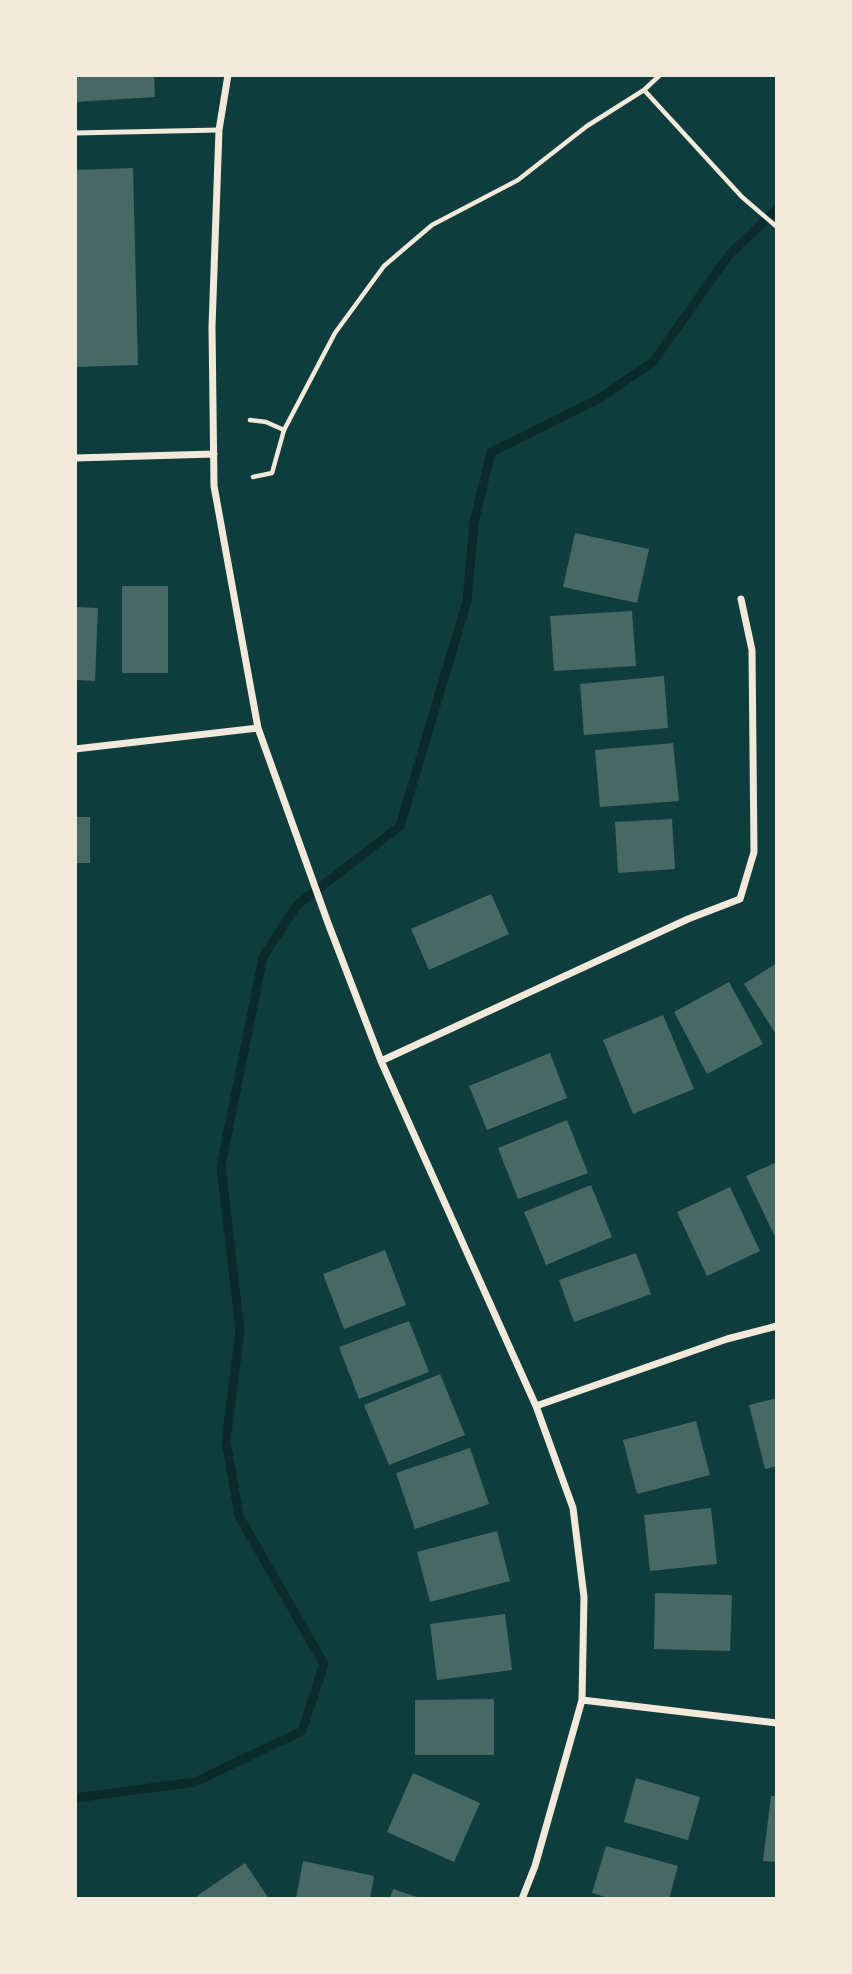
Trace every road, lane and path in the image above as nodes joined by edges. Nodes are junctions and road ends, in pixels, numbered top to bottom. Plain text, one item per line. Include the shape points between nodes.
1 (228, 75) edge
2 (660, 75) edge
3 (644, 90) junction
4 (219, 130) junction
5 (75, 133) edge
6 (777, 227) edge
7 (250, 420) dead end
8 (284, 430) junction
9 (214, 454) junction
10 (75, 458) edge
11 (253, 477) dead end
12 (741, 599) dead end
13 (258, 729) junction
14 (75, 749) edge
15 (382, 1061) junction
16 (777, 1326) edge
17 (536, 1406) junction
18 (582, 1700) junction
19 (777, 1723) edge
20 (523, 1899) edge

1 - 4 street
2 - 3 path
3 - 6 path via 742,198
3 - 8 path via 587,126 519,180 432,225 384,266 335,333
4 - 5 lane
4 - 9 street via 212,327
7 - 8 path
8 - 11 path via 272,473
9 - 10 street
9 - 13 street via 214,486
12 - 15 street via 752,650 754,852 740,899
13 - 14 street
13 - 15 street
15 - 17 street
16 - 17 street
17 - 18 street via 573,1508 584,1597
18 - 19 street
18 - 20 street

